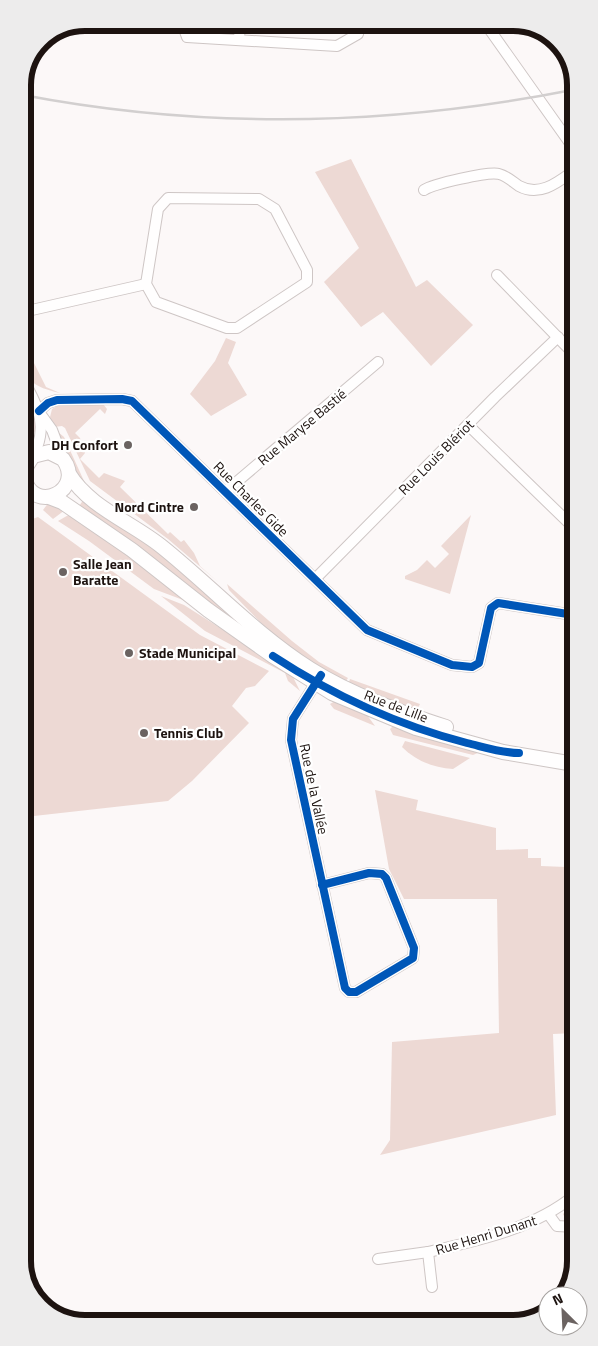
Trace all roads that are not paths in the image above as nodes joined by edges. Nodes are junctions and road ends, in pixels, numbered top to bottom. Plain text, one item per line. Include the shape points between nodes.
1 (185, 31) edge
2 (239, 31) edge
3 (491, 31) edge
4 (358, 34) dead end
5 (239, 39) junction
6 (567, 139) edge
7 (567, 176) edge
8 (424, 190) dead end
9 (497, 274) dead end
10 (146, 284) junction
11 (31, 310) edge
12 (558, 337) junction
13 (567, 347) edge
14 (378, 362) dead end
15 (31, 395) edge
16 (39, 411) junction
17 (468, 426) junction
18 (31, 455) edge
19 (31, 459) edge
20 (63, 459) junction
21 (69, 474) junction
22 (31, 490) edge
23 (226, 491) junction
24 (49, 497) junction
25 (567, 521) edge
26 (316, 578) junction
27 (567, 614) edge
28 (318, 679) junction
29 (567, 763) edge
30 (322, 885) junction
31 (567, 1201) edge
32 (549, 1215) junction
33 (567, 1227) edge
34 (428, 1252) junction
35 (378, 1258) dead end
36 (432, 1287) dead end

1 - 5 street via 188,38
2 - 5 street
3 - 6 street
4 - 5 street via 337,46
7 - 8 street via 553,186 538,190 521,187 494,173 435,184
9 - 12 street
10 - 10 street via 156,302 226,328 238,328 307,282 308,270 275,209 259,199 168,198 158,209
10 - 11 street
12 - 13 street
12 - 17 street, Rue Louis Blériot
14 - 23 street, Rue Maryse Bastié
15 - 16 street
16 - 18 street via 42,436
16 - 20 street via 52,430
16 - 23 street, Rue Charles Gide via 57,400 132,401
17 - 25 street
17 - 26 street, Rue Louis Blériot
19 - 20 main road via 49,452
20 - 21 main road, Rue de Lille
21 - 24 main road via 64,488
21 - 28 main road, Rue de Lille via 84,494 160,545
22 - 24 main road, Rue de Lille
23 - 26 street, Rue Charles Gide
24 - 28 main road, Rue de Lille via 62,502 132,550 208,610
26 - 27 street, Rue Charles Gide via 368,630 461,668 479,663 491,608 498,603
28 - 29 main road, Rue de Lille via 519,753
28 - 30 street, Rue de la Vallée via 292,719 290,740
30 - 30 street, Rue de la Vallée via 372,873 382,874 414,948 413,958 356,992 347,991
31 - 32 street, Rue Henri Dunant
32 - 33 street, Rue Henri Dunant via 557,1226
32 - 34 street, Rue Henri Dunant via 494,1236
34 - 35 street
34 - 36 street, Rue Henri Dunant

